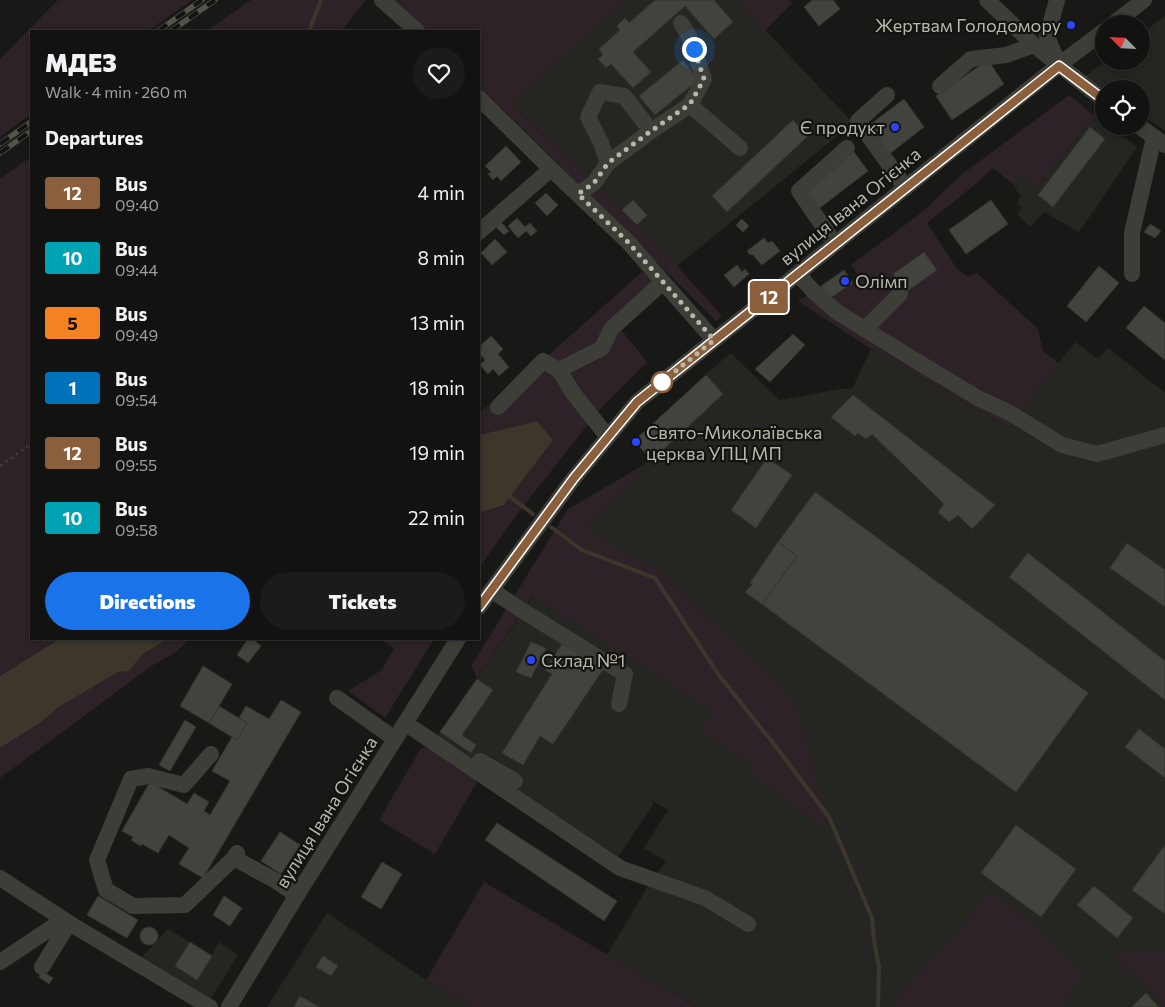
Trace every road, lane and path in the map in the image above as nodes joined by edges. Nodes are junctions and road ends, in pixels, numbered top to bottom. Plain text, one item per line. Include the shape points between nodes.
1 (382, 0) edge
2 (987, 0) edge
3 (1057, 0) edge
4 (1144, 0) edge
5 (1125, 15) edge
6 (681, 23) dead end
7 (416, 30) edge
8 (1095, 38) edge
9 (1034, 44) junction
10 (1059, 66) junction
11 (940, 86) dead end
12 (1095, 93) edge
13 (887, 95) dead end
14 (480, 99) edge
15 (690, 104) junction
16 (651, 131) junction
17 (1159, 141) edge
18 (740, 148) dead end
19 (848, 148) dead end
20 (608, 163) junction
21 (551, 169) junction
22 (906, 188) junction
23 (578, 194) junction
24 (480, 231) edge
25 (836, 244) junction
26 (798, 274) junction
27 (1132, 274) dead end
28 (663, 282) junction
29 (900, 294) dead end
30 (865, 329) junction
31 (714, 340) junction
32 (559, 370) junction
33 (498, 407) dead end
34 (1165, 435) edge
35 (608, 437) junction
36 (30, 445) edge
37 (0, 466) edge
38 (491, 590) junction
39 (480, 606) edge
40 (457, 640) edge
41 (337, 698) dead end
42 (619, 704) dead end
43 (405, 723) junction
44 (430, 730) dead end
45 (395, 739) junction
46 (211, 754) dead end
47 (514, 781) dead end
48 (0, 878) edge
49 (297, 895) junction
50 (69, 923) junction
51 (748, 924) dead end
52 (0, 962) edge
53 (42, 967) dead end
54 (210, 1007) edge
55 (230, 1007) edge

1 - 7 street
2 - 9 street
3 - 10 street via 1048,36
4 - 5 street
6 - 15 street via 704,79
8 - 10 street, вулиця Івана Огієнка
9 - 10 street
9 - 11 street via 1006,55 972,59
10 - 12 street
10 - 22 street, вулиця Івана Огієнка
13 - 22 street via 858,120
14 - 21 street
15 - 16 street
15 - 18 street
16 - 20 street
16 - 20 street via 624,96 600,92 588,117
17 - 27 street via 1132,233
19 - 25 street via 799,191
20 - 23 street via 594,183
21 - 23 street
21 - 24 street
22 - 25 street, вулиця Івана Огієнка
23 - 28 street via 628,242
25 - 26 street, вулиця Івана Огієнка
26 - 30 street via 837,312
26 - 31 street, вулиця Івана Огієнка
28 - 31 street
28 - 32 street via 611,328 602,348
29 - 30 street
30 - 34 street via 1062,444 1097,454
31 - 35 street, вулиця Івана Огієнка via 637,402
32 - 33 street via 543,361
32 - 35 street
35 - 38 street, вулиця Івана Огієнка
36 - 37 path
38 - 39 street, вулиця Івана Огієнка
38 - 42 street via 625,674
40 - 43 street, вулиця Івана Огієнка
41 - 45 street
43 - 45 street, вулиця Івана Огієнка
43 - 51 street via 620,868 705,898
44 - 47 street
45 - 49 street, вулиця Івана Огієнка
46 - 49 street via 184,786 148,776 131,779 97,860 106,890 133,906 185,905 236,856
48 - 50 street
49 - 55 street, вулиця Івана Огієнка
50 - 52 street via 57,924
50 - 53 street
50 - 54 street

